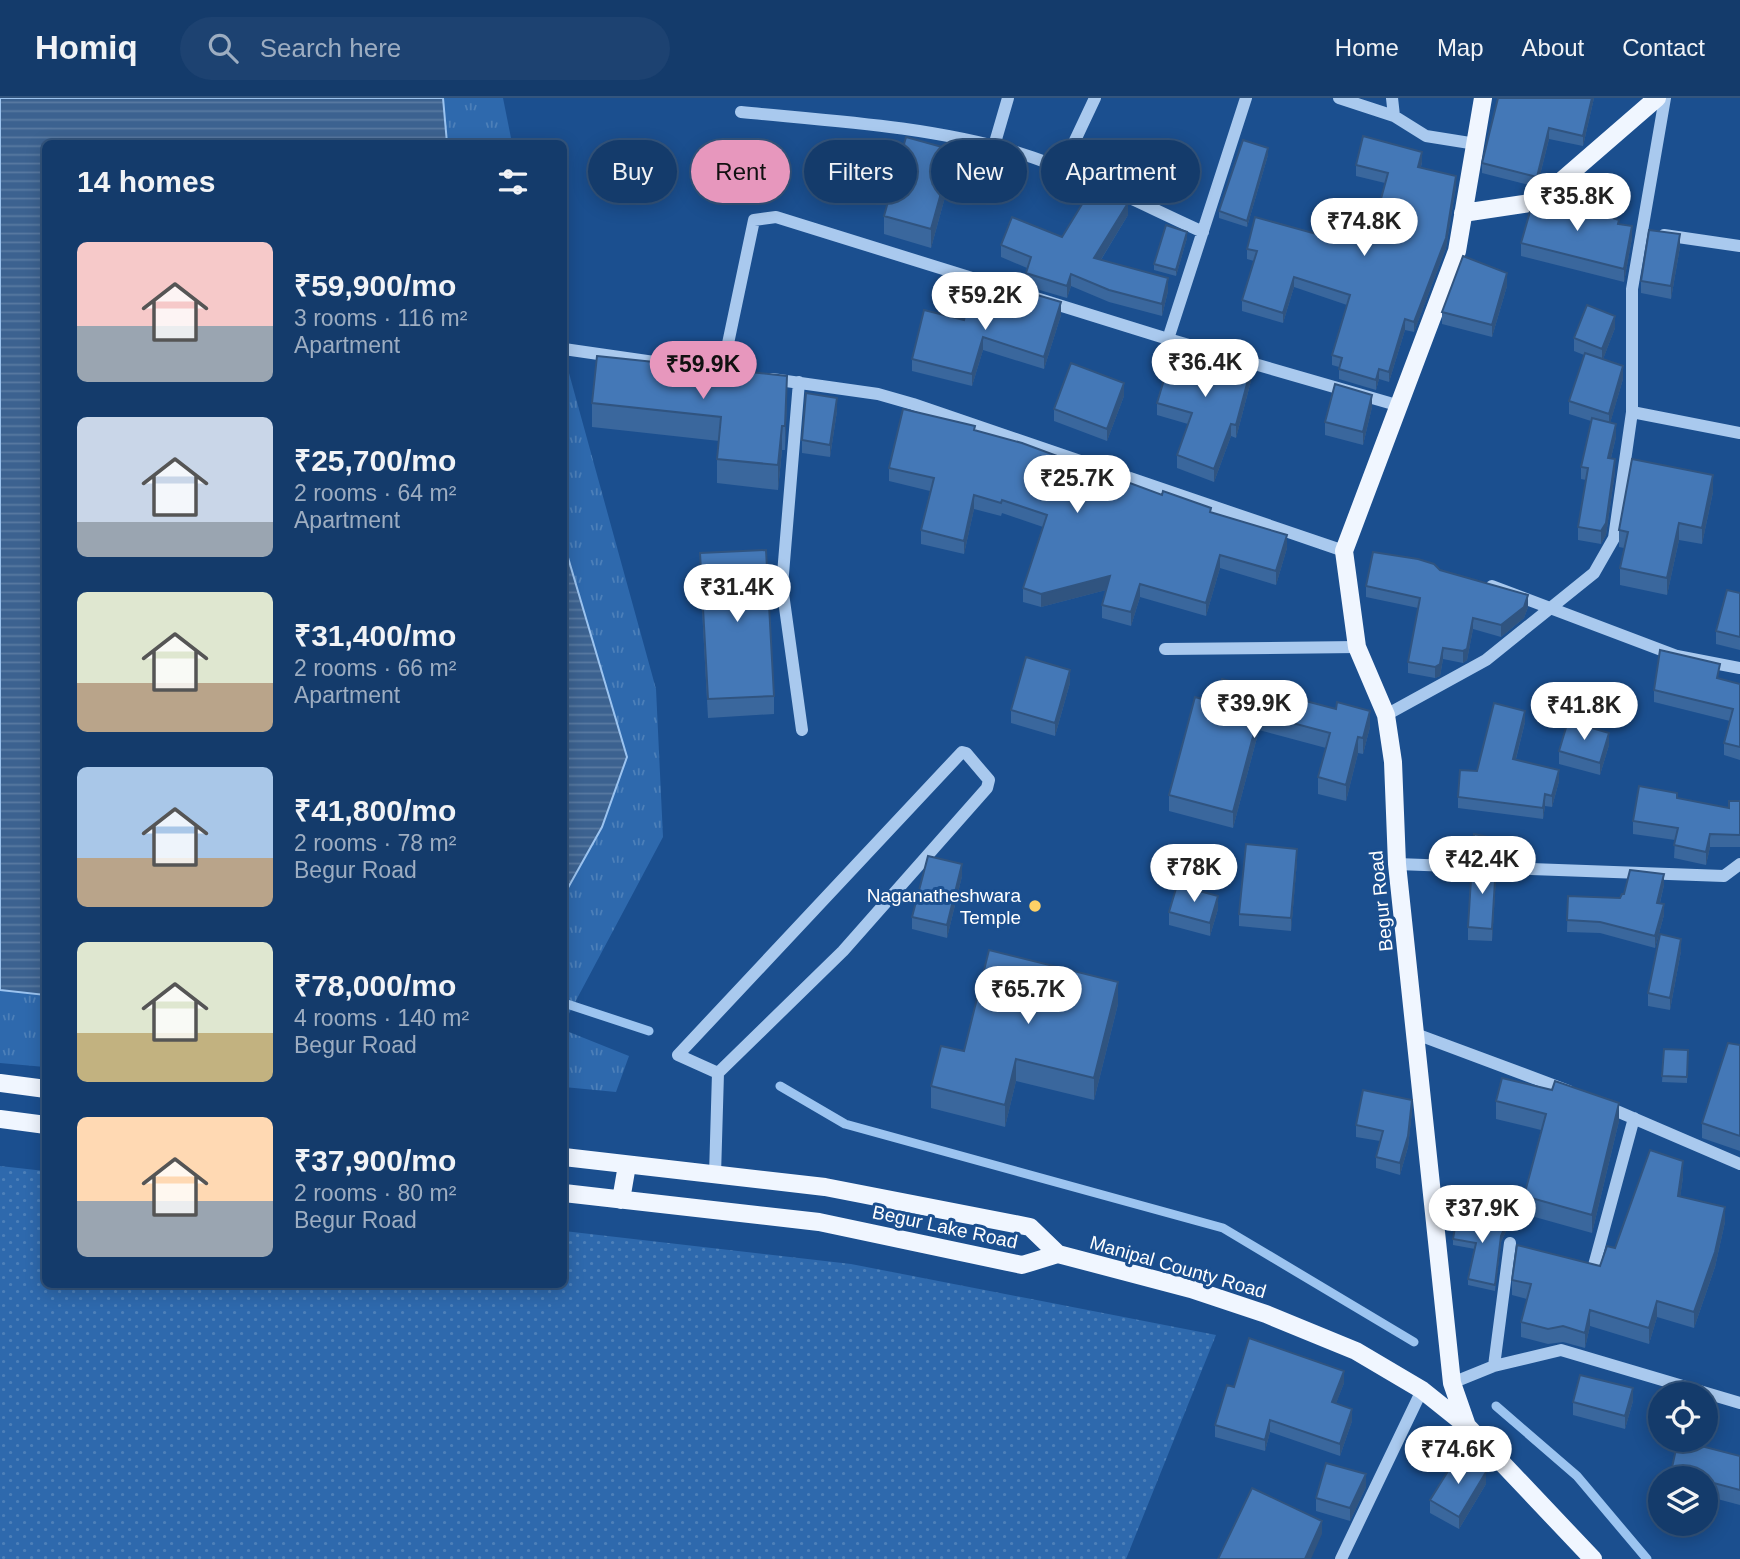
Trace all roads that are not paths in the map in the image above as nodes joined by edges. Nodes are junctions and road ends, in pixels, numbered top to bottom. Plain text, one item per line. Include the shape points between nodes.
1 (1008, 98) edge
2 (1095, 98) edge
3 (1246, 98) edge
4 (1339, 98) edge
5 (1392, 98) edge
6 (1483, 98) edge
7 (1657, 98) edge
8 (1665, 98) edge
9 (741, 112) dead end
10 (1394, 116) junction
11 (964, 140) edge
12 (996, 140) edge
13 (1075, 140) edge
14 (1476, 144) junction
15 (1139, 203) edge
16 (1463, 213) junction
17 (1203, 232) junction
18 (1640, 232) junction
19 (1740, 246) edge
20 (1168, 338) junction
21 (567, 349) edge
22 (682, 366) edge
23 (722, 371) edge
24 (761, 377) edge
25 (799, 382) junction
26 (1400, 406) junction
27 (1632, 412) junction
28 (1740, 433) edge
29 (1344, 551) junction
30 (1478, 582) edge
31 (1554, 607) junction
32 (1357, 647) junction
33 (1165, 649) dead end
34 (1740, 668) edge
35 (1386, 715) junction
36 (803, 730) dead end
37 (1397, 863) junction
38 (1740, 864) edge
39 (1416, 1034) junction
40 (718, 1073) junction
41 (0, 1083) edge
42 (42, 1088) edge
43 (1634, 1118) junction
44 (0, 1119) edge
45 (42, 1124) edge
46 (567, 1157) edge
47 (1740, 1164) edge
48 (627, 1165) junction
49 (715, 1175) junction
50 (567, 1193) edge
51 (621, 1200) junction
52 (1510, 1242) dead end
53 (1058, 1254) junction
54 (1593, 1269) edge
55 (1494, 1366) junction
56 (1452, 1383) junction
57 (1422, 1390) junction
58 (1740, 1403) edge
59 (1467, 1426) junction
60 (1584, 1555) edge
61 (1341, 1559) edge

1 - 12 street
2 - 13 street
3 - 17 street
4 - 10 street
5 - 10 street
6 - 14 main road, Begur Road
7 - 16 main road via 1536,202
8 - 18 street
9 - 11 street via 909,129
10 - 14 street via 1426,136
14 - 16 main road, Begur Road
15 - 17 street
16 - 26 main road, Begur Road via 1457,251
17 - 20 street
18 - 19 street
18 - 27 street via 1632,289
20 - 23 street via 776,217 754,220
20 - 26 street
21 - 22 street
24 - 25 street
25 - 29 street via 913,404
25 - 36 street via 782,586
26 - 29 main road, Begur Road
27 - 28 street
27 - 31 street via 1614,538 1594,573
29 - 32 main road, Begur Road
30 - 31 street
31 - 34 street via 1677,656
31 - 35 street via 1486,660
32 - 33 street
32 - 35 main road, Begur Road
35 - 37 main road, Begur Road
37 - 38 street via 1724,876
37 - 39 main road, Begur Road
39 - 43 street
39 - 56 main road, Begur Road
40 - 40 street via 678,1055 959,754 967,752 989,780 987,788 843,951
40 - 49 street
41 - 42 main road
43 - 47 street
43 - 54 street
44 - 45 main road
46 - 48 main road, Begur Lake Road
48 - 49 main road, Begur Lake Road
48 - 51 main road
49 - 53 main road, Begur Lake Road via 825,1188 1030,1227
50 - 51 main road, Begur Lake Road
51 - 53 main road, Begur Lake Road via 819,1222 1022,1265
52 - 55 street
53 - 57 main road, Manipal County Road via 1266,1314 1356,1351
55 - 56 street
55 - 58 street via 1561,1350
56 - 59 main road, Begur Road
57 - 59 main road, Manipal County Road
57 - 61 street
59 - 60 main road, Begur Road

